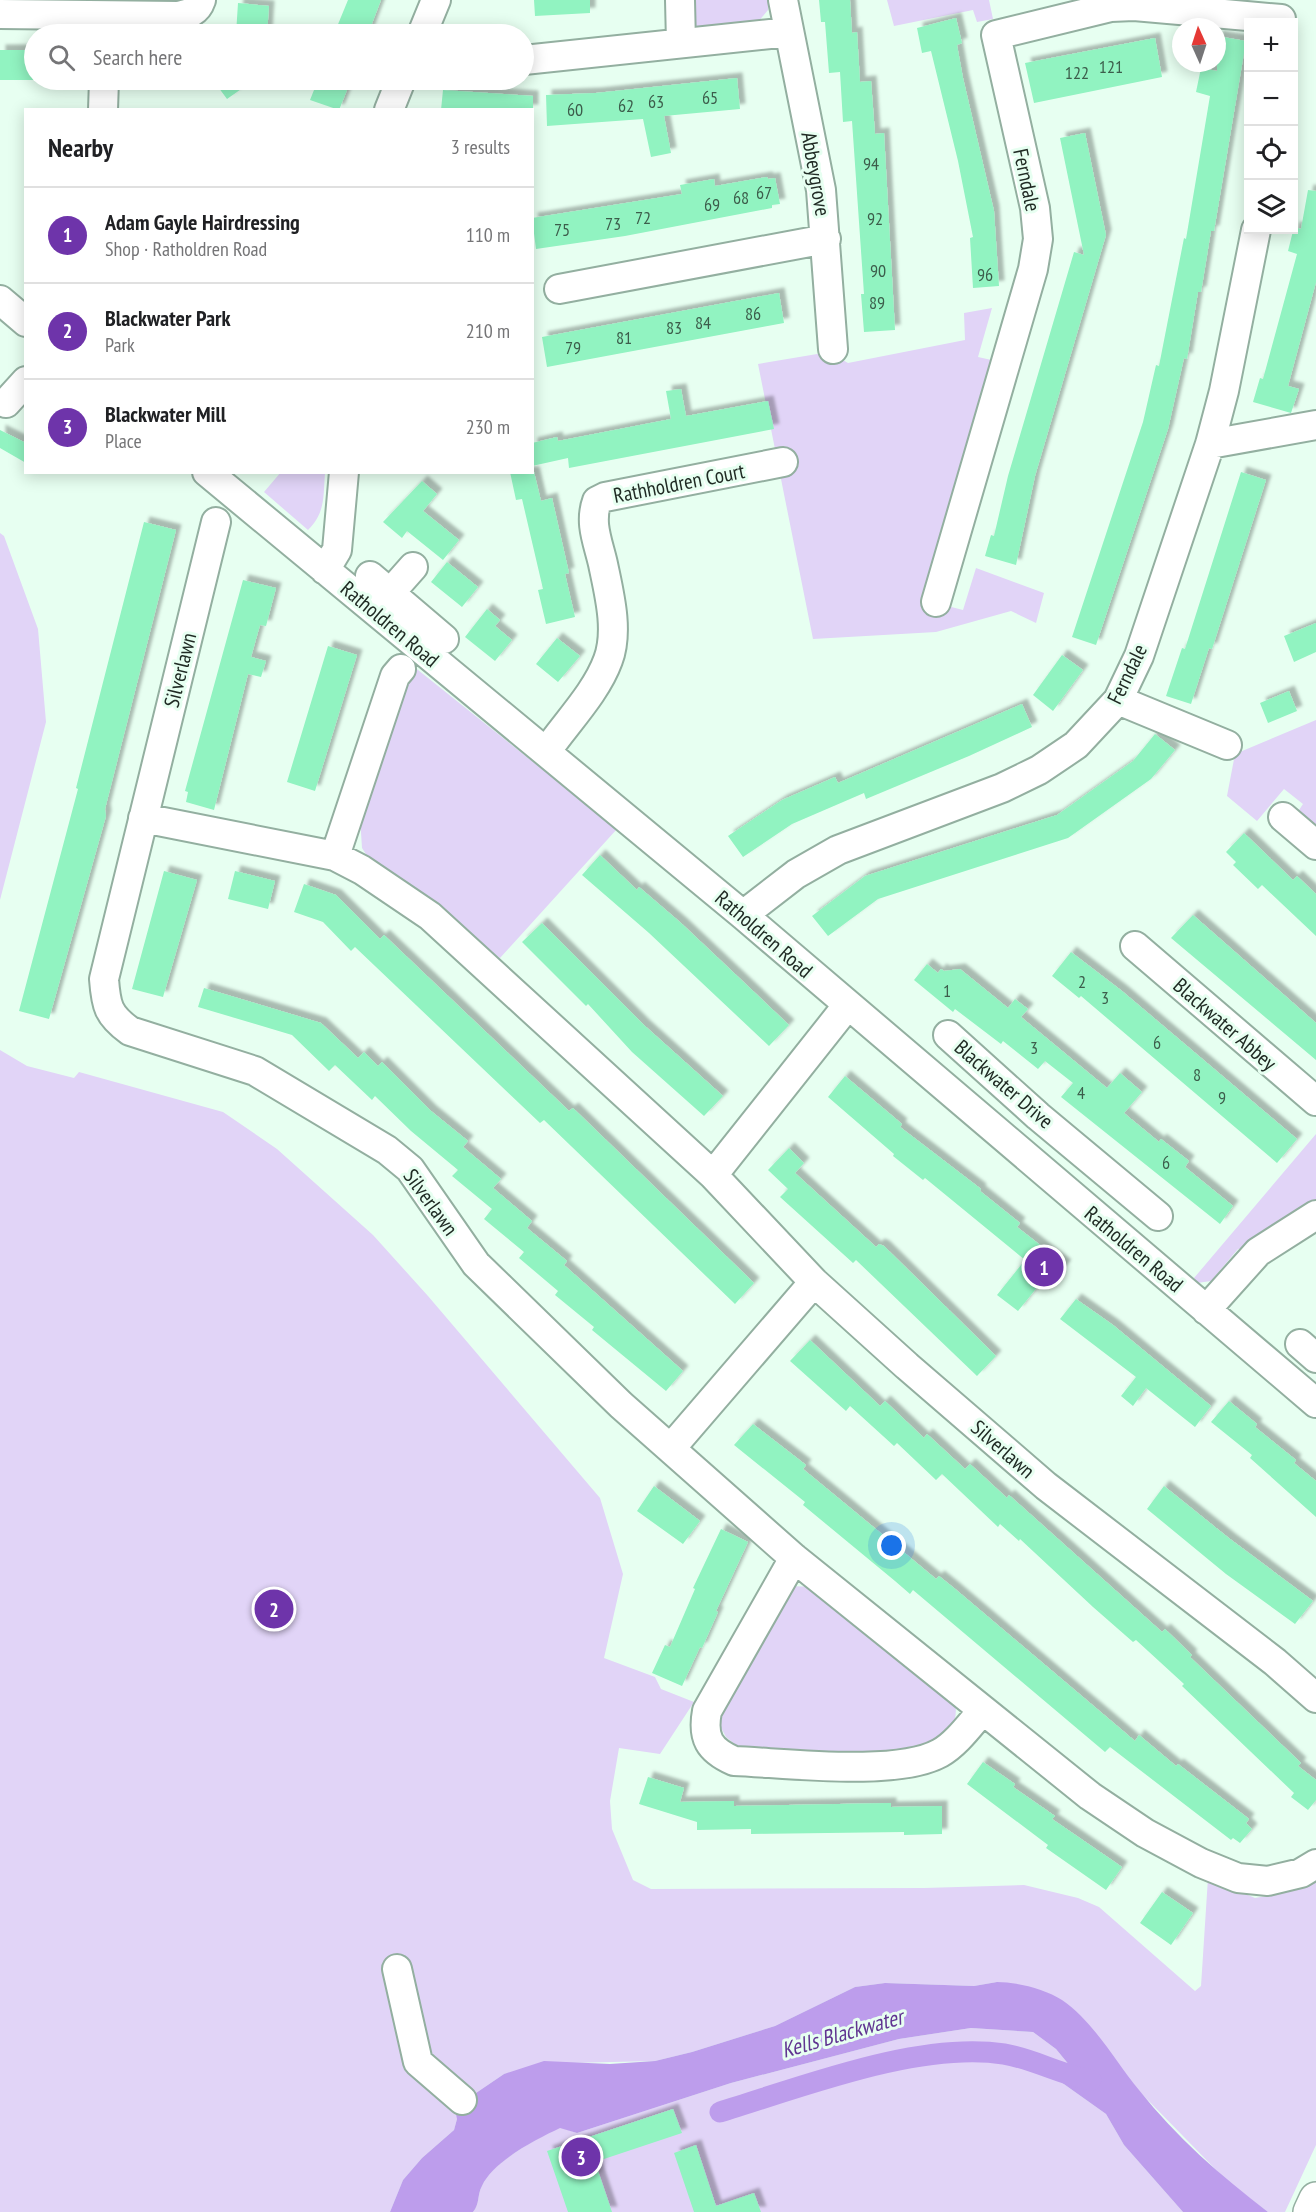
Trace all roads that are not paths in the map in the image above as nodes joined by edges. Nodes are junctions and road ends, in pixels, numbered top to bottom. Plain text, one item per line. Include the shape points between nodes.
1 (201, 0) edge
2 (436, 0) edge
3 (680, 0) edge
4 (783, 0) edge
5 (0, 14) edge
6 (1282, 14) edge
7 (89, 24) edge
8 (121, 24) edge
9 (426, 24) edge
10 (789, 32) junction
11 (681, 43) junction
12 (534, 59) edge
13 (104, 90) edge
14 (397, 90) edge
15 (103, 108) edge
16 (390, 108) edge
17 (1255, 234) edge
18 (826, 239) junction
19 (559, 289) dead end
20 (0, 300) edge
21 (24, 319) edge
22 (833, 349) dead end
23 (24, 384) edge
24 (9, 405) edge
25 (1316, 424) edge
26 (1210, 444) junction
27 (783, 462) dead end
28 (209, 474) edge
29 (344, 474) edge
30 (216, 522) dead end
31 (413, 567) dead end
32 (325, 570) junction
33 (936, 602) dead end
34 (410, 625) junction
35 (444, 639) dead end
36 (401, 669) dead end
37 (1118, 700) junction
38 (1227, 745) dead end
39 (546, 752) junction
40 (1283, 817) dead end
41 (143, 818) junction
42 (1316, 844) edge
43 (335, 856) junction
44 (743, 915) junction
45 (1135, 946) dead end
46 (847, 1006) junction
47 (948, 1035) dead end
48 (1316, 1101) edge
49 (1059, 1133) junction
50 (1030, 1161) junction
51 (713, 1175) junction
52 (1316, 1215) edge
53 (1158, 1216) dead end
54 (814, 1282) junction
55 (1206, 1310) junction
56 (1316, 1403) edge
57 (671, 1448) junction
58 (794, 1558) junction
59 (1316, 1698) edge
60 (982, 1711) junction
61 (1316, 1864) edge
62 (397, 1969) dead end
63 (462, 2100) dead end
64 (1316, 2199) edge
65 (1310, 2212) edge

1 - 8 street via 191,13
2 - 9 street
3 - 11 street
4 - 10 street, Abbeygrove
5 - 7 street
6 - 33 street, Ferndale via 1111,7 996,35 1035,208 1038,239
10 - 11 street
10 - 18 street, Abbeygrove via 821,190
11 - 12 street
13 - 15 street
14 - 16 street
17 - 26 street, Ferndale
18 - 19 street
18 - 22 street, Abbeygrove
20 - 21 street
23 - 24 street
25 - 26 street
26 - 37 street, Ferndale via 1139,656
27 - 39 street, Rathholdren Court via 597,501 592,516 613,627 608,659
28 - 32 street, Ratholdren Road
29 - 32 street via 337,550
30 - 41 street, Silverlawn
31 - 34 street via 380,584
32 - 34 street, Ratholdren Road
34 - 35 street
34 - 39 street, Ratholdren Road
36 - 43 street via 394,676
37 - 38 street
37 - 44 street, Ferndale via 1076,745 1039,770 1002,788 838,850 796,874
39 - 44 street, Ratholdren Road
40 - 42 street
41 - 43 street, Silverlawn
41 - 57 street, Silverlawn via 104,979 105,1000 113,1018 130,1030 255,1071 387,1150 410,1169 476,1264
43 - 51 street, Silverlawn via 430,916
44 - 46 street, Ratholdren Road
45 - 48 street, Blackwater Abbey
46 - 50 street, Ratholdren Road
46 - 51 street
47 - 49 street, Blackwater Drive
49 - 50 street, Blackwater Drive
49 - 53 street, Blackwater Drive
50 - 55 street, Ratholdren Road
51 - 54 street, Silverlawn
52 - 55 street via 1258,1252
54 - 57 street
54 - 59 street, Silverlawn via 1046,1486
55 - 56 street, Ratholdren Road
57 - 58 street, Silverlawn
58 - 60 street, Silverlawn
58 - 60 street via 707,1711 707,1743 720,1754 734,1761 888,1767 916,1764 941,1753
60 - 61 street, Silverlawn via 1090,1796 1145,1833 1201,1863 1238,1878 1268,1881 1301,1873
62 - 63 street via 418,2062
64 - 65 main road

